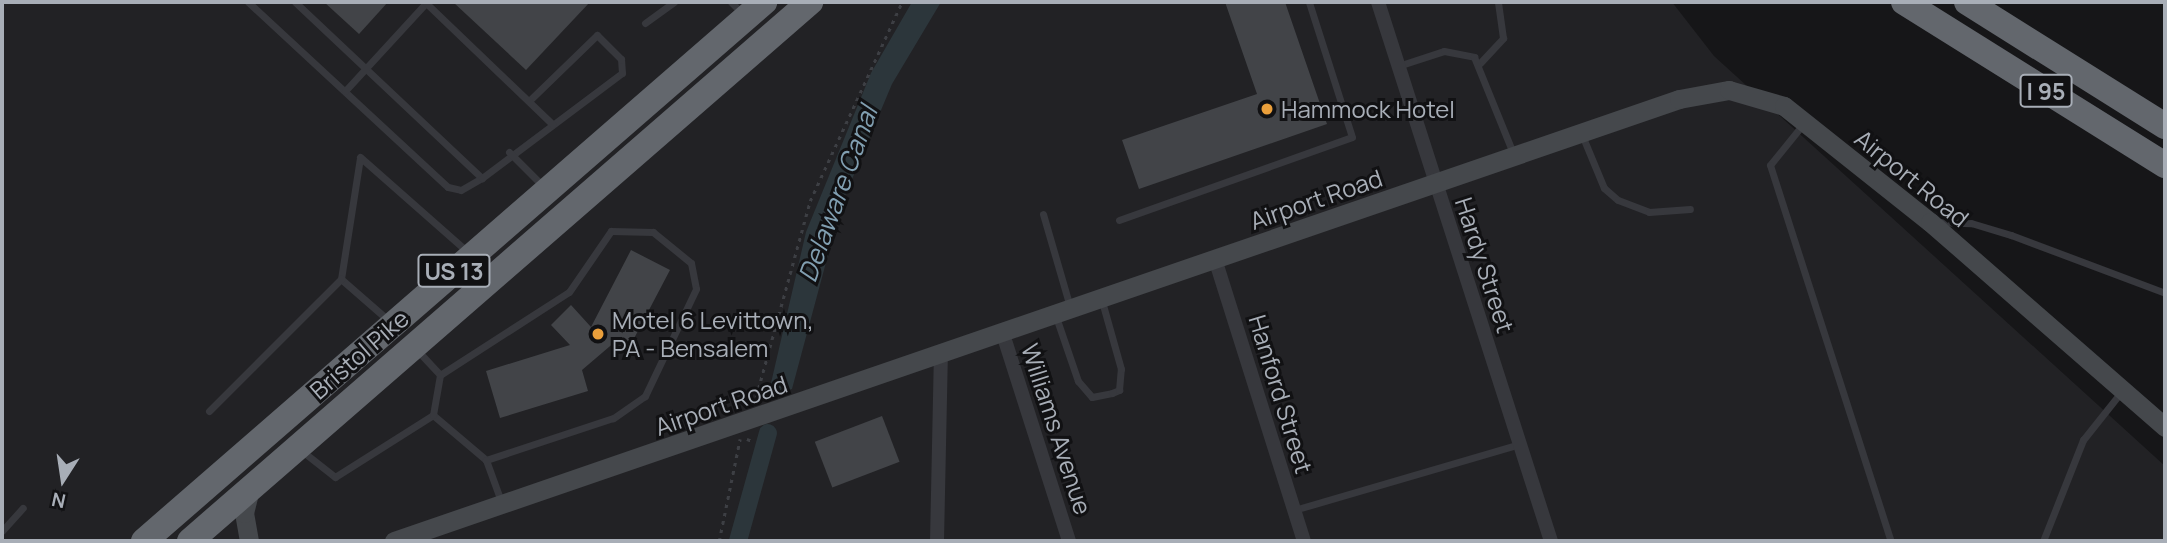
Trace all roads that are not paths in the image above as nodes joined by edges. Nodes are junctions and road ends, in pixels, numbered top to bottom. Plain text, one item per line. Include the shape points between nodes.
1 (248, 2) edge
2 (295, 2) edge
3 (674, 2) edge
4 (810, 2) edge
5 (1309, 2) edge
6 (1378, 2) edge
7 (1498, 2) edge
8 (1904, 2) edge
9 (1967, 2) edge
10 (747, 7) edge
11 (645, 23) dead end
12 (1480, 63) junction
13 (1398, 66) junction
14 (366, 67) junction
15 (345, 91) junction
16 (531, 99) junction
17 (1804, 123) junction
18 (552, 124) junction
19 (2165, 126) edge
20 (1582, 134) junction
21 (509, 152) junction
22 (1514, 157) junction
23 (2165, 165) edge
24 (482, 178) junction
25 (1434, 185) junction
26 (548, 190) junction
27 (1690, 209) dead end
28 (1043, 214) dead end
29 (1119, 220) dead end
30 (1930, 222) junction
31 (472, 255) junction
32 (1215, 259) junction
33 (341, 279) junction
34 (2165, 293) edge
35 (1101, 298) junction
36 (1063, 311) junction
37 (393, 325) junction
38 (1002, 331) junction
39 (413, 347) junction
40 (941, 352) junction
41 (440, 375) junction
42 (2124, 388) junction
43 (209, 411) dead end
44 (433, 415) junction
45 (2165, 427) edge
46 (1519, 444) junction
47 (298, 447) junction
48 (486, 460) junction
49 (250, 489) junction
50 (502, 504) junction
51 (23, 508) dead end
52 (1293, 510) junction
53 (2, 531) edge
54 (144, 541) edge
55 (190, 541) edge
56 (249, 541) edge
57 (394, 541) edge
58 (937, 541) edge
59 (1069, 541) edge
60 (1304, 541) edge
61 (1551, 541) edge
62 (1891, 541) edge
63 (2043, 541) edge

1 - 15 lane
2 - 14 lane
3 - 11 lane
4 - 39 highway, Bristol Pike / US 13
5 - 29 lane via 1352,137
6 - 13 street, Hardy Street
7 - 12 lane via 1503,38
8 - 23 highway, I 95
9 - 19 highway, I 95
10 - 26 highway, Bristol Pike / US 13
12 - 13 lane via 1455,51
12 - 22 lane
13 - 25 street, Hardy Street
14 - 15 lane
14 - 16 lane via 426,3
14 - 24 lane
15 - 24 lane via 449,187 461,190
16 - 18 lane
16 - 18 lane via 597,35 621,59 622,73
17 - 20 street, Airport Road via 1775,101 1729,90 1679,99
17 - 30 street, Airport Road
17 - 62 lane via 1770,166
18 - 21 lane
20 - 22 street, Airport Road
20 - 27 lane via 1604,188 1618,200 1649,212
21 - 24 lane
21 - 26 lane
22 - 25 street, Airport Road
25 - 32 street, Airport Road
25 - 46 street, Hardy Street
26 - 31 highway, Bristol Pike / US 13
28 - 36 lane
30 - 34 lane via 1971,223 2011,235
30 - 42 street, Airport Road
31 - 33 lane via 360,157
31 - 37 highway, Bristol Pike / US 13
32 - 35 street, Airport Road
32 - 52 street, Hanford Street
33 - 37 lane
33 - 43 lane
35 - 36 street, Airport Road
35 - 36 lane via 1122,369 1119,390 1112,393 1092,397 1078,381
36 - 38 street, Airport Road
37 - 54 highway, Bristol Pike / US 13
38 - 40 street, Airport Road
38 - 59 street, Williams Avenue
39 - 41 lane
39 - 47 highway, Bristol Pike / US 13
40 - 50 street, Airport Road
40 - 58 street
41 - 44 lane
41 - 48 lane via 569,292 611,231 653,232 691,263 696,289 645,396 613,418
42 - 45 street, Airport Road
42 - 63 lane via 2083,440
44 - 47 lane via 335,477
44 - 48 lane
46 - 52 lane
46 - 61 street, Hardy Street
47 - 49 highway, Bristol Pike / US 13
48 - 50 lane
49 - 55 highway, Bristol Pike / US 13
49 - 56 street via 244,513
50 - 57 street, Airport Road
51 - 53 lane
52 - 60 street, Hanford Street

